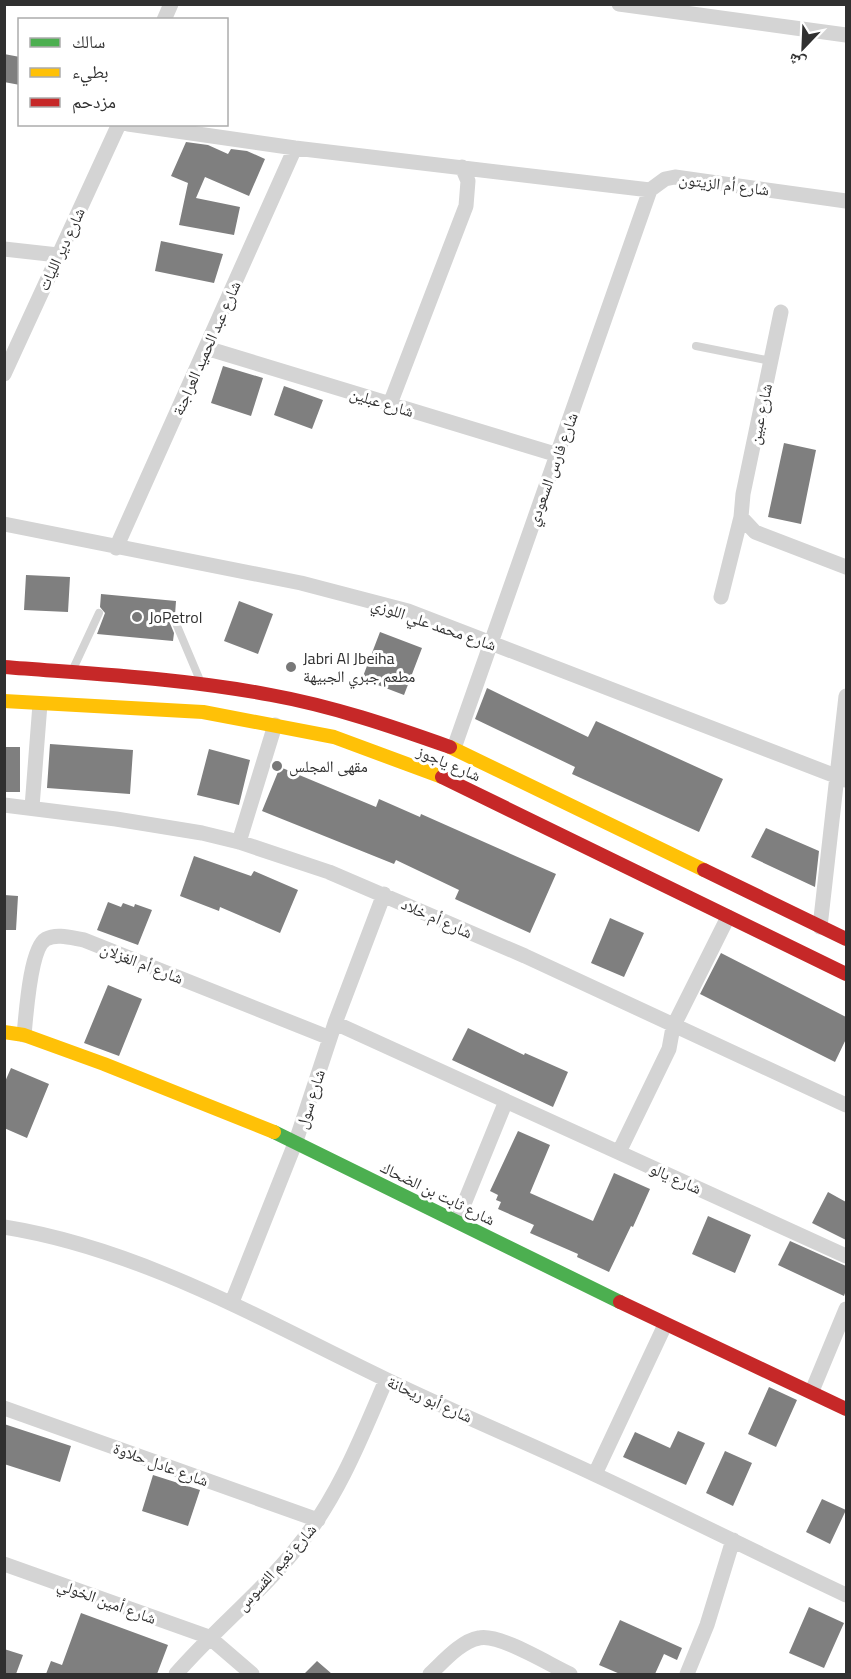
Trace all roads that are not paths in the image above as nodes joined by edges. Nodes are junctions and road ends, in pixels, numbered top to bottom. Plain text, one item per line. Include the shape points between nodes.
1 (171, 4) edge
2 (619, 4) edge
3 (697, 9) edge
4 (165, 18) edge
5 (846, 35) edge
6 (118, 126) edge
7 (142, 126) edge
8 (295, 148) junction
9 (462, 167) junction
10 (650, 190) junction
11 (846, 201) edge
12 (4, 249) edge
13 (58, 255) junction
14 (781, 312) dead end
15 (696, 346) dead end
16 (206, 348) junction
17 (771, 361) junction
18 (4, 374) edge
19 (390, 404) junction
20 (558, 455) junction
21 (741, 517) junction
22 (4, 524) edge
23 (116, 548) junction
24 (846, 567) edge
25 (722, 597) dead end
26 (99, 613) dead end
27 (175, 621) dead end
28 (489, 643) junction
29 (4, 668) edge
30 (72, 672) junction
31 (200, 683) junction
32 (846, 696) edge
33 (4, 701) edge
34 (40, 704) junction
35 (275, 725) junction
36 (454, 748) junction
37 (843, 779) edge
38 (4, 805) edge
39 (32, 807) junction
40 (239, 842) junction
41 (384, 894) junction
42 (728, 917) junction
43 (820, 927) junction
44 (846, 939) edge
45 (846, 974) edge
46 (335, 1023) junction
47 (673, 1027) junction
48 (4, 1032) edge
49 (24, 1035) junction
50 (330, 1038) junction
51 (506, 1101) junction
52 (846, 1105) edge
53 (296, 1141) junction
54 (619, 1152) junction
55 (457, 1221) junction
56 (4, 1227) edge
57 (846, 1256) edge
58 (232, 1302) junction
59 (846, 1309) edge
60 (665, 1325) junction
61 (386, 1380) junction
62 (812, 1391) junction
63 (4, 1408) edge
64 (846, 1409) edge
65 (595, 1474) junction
66 (318, 1520) junction
67 (733, 1540) junction
68 (4, 1564) edge
69 (846, 1595) edge
70 (209, 1637) junction
71 (176, 1674) edge
72 (252, 1674) edge
73 (430, 1674) edge
74 (570, 1674) edge
75 (687, 1674) edge

1 - 4 street
2 - 3 street
3 - 5 street
6 - 13 street, شارع دير الليات
7 - 8 street
8 - 9 street
8 - 16 street, شارع عبد الحميد العراجنة
9 - 10 street
9 - 19 street via 468,181 466,206
10 - 11 street, شارع أم الزيتون via 675,177
10 - 20 street, شارع فارس السعودي
12 - 13 street
13 - 18 street, شارع دير الليات
14 - 17 street, شارع عبين
15 - 17 lane
16 - 19 street, شارع عبلين
16 - 23 street, شارع عبد الحميد العراجنة
17 - 21 street, شارع عبين
19 - 20 street, شارع عبلين
20 - 28 street, شارع فارس السعودي
21 - 24 street via 755,532
21 - 25 street, شارع عبين
22 - 23 street, شارع محمد علي اللوزي
23 - 28 street, شارع محمد علي اللوزي via 332,591 408,611
26 - 30 lane
27 - 31 lane
28 - 36 street, شارع فارس السعودي
28 - 37 street, شارع محمد علي اللوزي
29 - 30 main road, شارع ياجوز
30 - 31 main road, شارع ياجوز
31 - 36 main road, شارع ياجوز via 310,703
32 - 37 street via 838,752
33 - 34 main road, شارع ياجوز
34 - 35 main road, شارع ياجوز via 164,708
34 - 39 street
35 - 40 street
35 - 42 main road, شارع ياجوز via 333,737 456,783
36 - 43 main road, شارع ياجوز
37 - 43 street
38 - 39 street, شارع أم خلاد
39 - 40 street, شارع أم خلاد
40 - 41 street, شارع أم خلاد
41 - 46 street, شارع سول
41 - 47 street, شارع أم خلاد
42 - 45 main road, شارع ياجوز
42 - 47 street
43 - 44 main road, شارع ياجوز
46 - 50 street, شارع سول
46 - 51 street, شارع يالو
47 - 52 street, شارع أم خلاد
47 - 54 street via 669,1049
48 - 49 main road, شارع ثابت بن الضحاك
49 - 50 street, شارع أم الغزلان via 37,951 46,939 55,936 84,940
49 - 53 main road, شارع ثابت بن الضحاك
50 - 53 street, شارع سول
51 - 54 street, شارع يالو
51 - 55 street
53 - 55 main road, شارع ثابت بن الضحاك
53 - 58 street, شارع سول
54 - 57 street, شارع يالو
55 - 60 main road, شارع ثابت بن الضحاك
56 - 58 street, شارع أبو ريحانة via 86,1245
58 - 61 street, شارع أبو ريحانة
59 - 62 street
60 - 62 main road, شارع ثابت بن الضحاك
60 - 65 street
61 - 65 street, شارع أبو ريحانة
61 - 66 street, شارع نعيم القسوس
62 - 64 main road, شارع ثابت بن الضحاك
63 - 66 street, شارع عادل حلاوة
65 - 67 street, شارع أبو ريحانة
66 - 70 street, شارع نعيم القسوس via 271,1577
67 - 69 street, شارع أبو ريحانة
67 - 75 street via 707,1625
68 - 70 street, شارع أمين الخولي
70 - 71 street, شارع نعيم القسوس
70 - 72 street
73 - 74 street via 480,1637 503,1642

